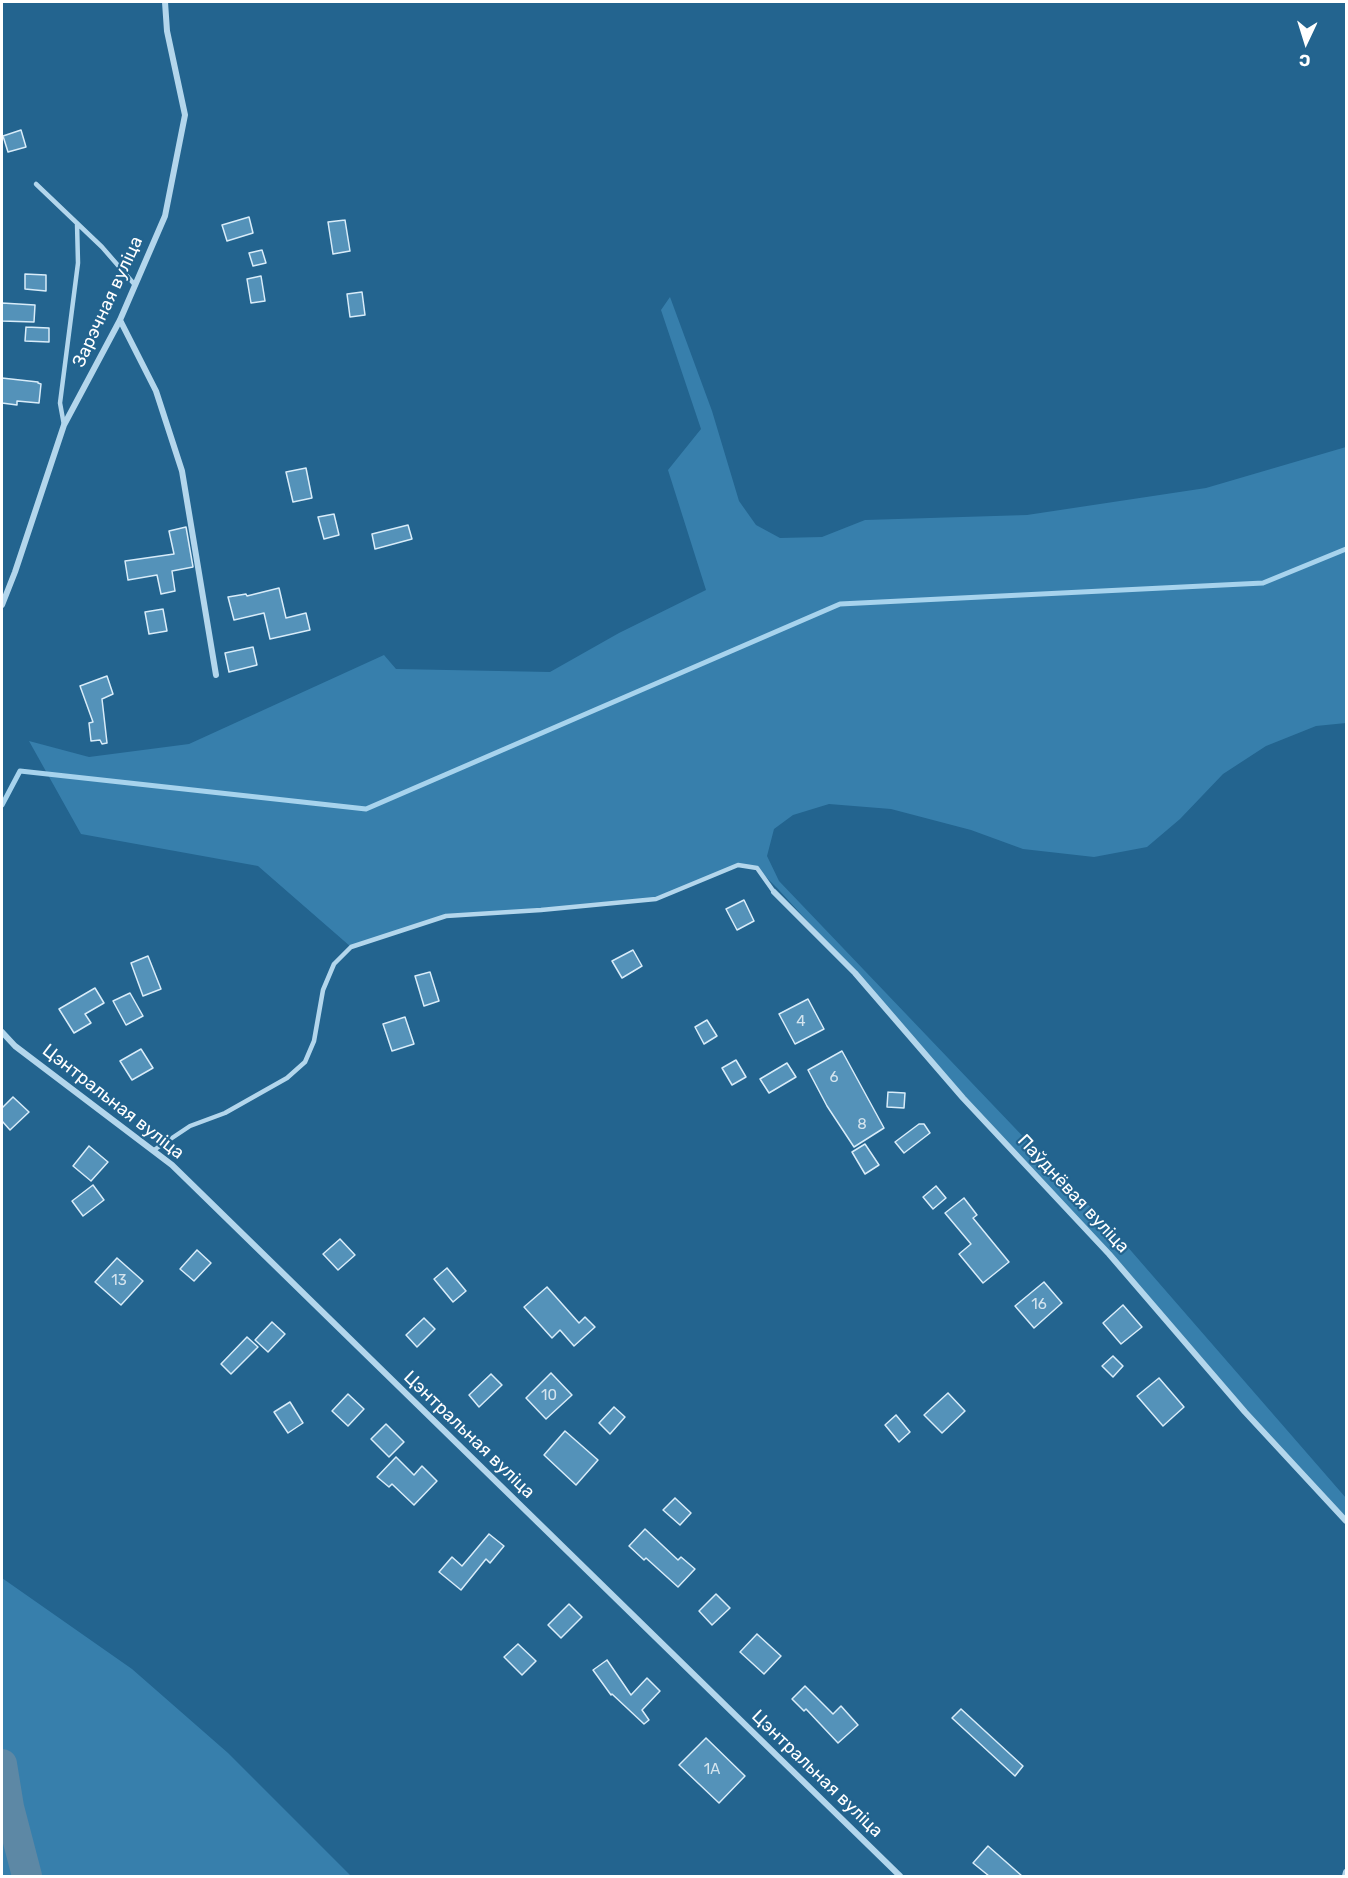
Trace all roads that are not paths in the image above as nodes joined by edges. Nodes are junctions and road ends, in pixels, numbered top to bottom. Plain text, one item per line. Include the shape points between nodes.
1 (165, 2) edge
2 (36, 184) dead end
3 (77, 223) junction
4 (135, 285) junction
5 (120, 320) junction
6 (64, 425) junction
7 (2, 605) edge
8 (216, 675) dead end
9 (774, 892) joint
10 (2, 1032) edge
11 (154, 1150) junction
12 (1347, 1521) edge
13 (1347, 1872) edge
14 (900, 1876) edge
15 (1345, 1876) edge

1 - 4 street, Зарэчная вуліца via 167,31 185,115 165,216
2 - 3 lane
3 - 4 lane
3 - 6 lane via 78,263 60,404
4 - 5 street, Зарэчная вуліца
5 - 6 street, Зарэчная вуліца
5 - 8 street via 156,391 182,471
6 - 7 street, Зарэчная вуліца
9 - 11 lane via 757,868 738,865 656,899 446,916 351,948 334,964 323,990 314,1041 305,1062 287,1078 225,1113 190,1126
9 - 12 street, Паўднёвая вуліца via 855,973 963,1098 1109,1254 1245,1412
10 - 11 street, Цэнтральная вуліца via 15,1046
11 - 14 street, Цэнтральная вуліца
13 - 15 street

